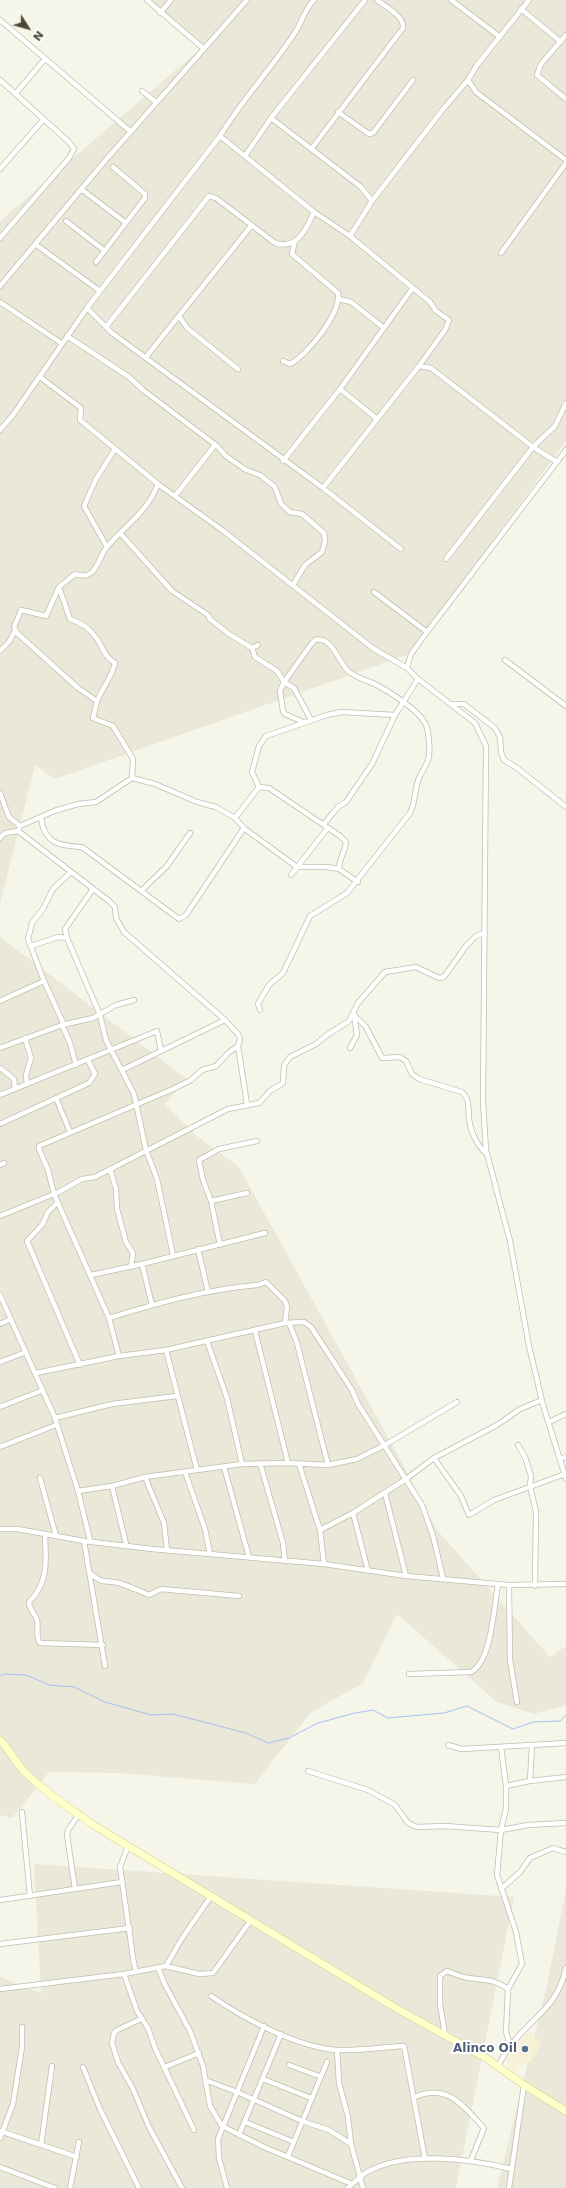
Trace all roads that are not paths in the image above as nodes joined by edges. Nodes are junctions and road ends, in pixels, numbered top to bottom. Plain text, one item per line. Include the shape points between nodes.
1 (147, 0) edge
2 (171, 0) edge
3 (247, 0) edge
4 (314, 0) edge
5 (365, 0) edge
6 (377, 0) edge
7 (452, 0) edge
8 (529, 0) edge
9 (521, 9) junction
10 (160, 13) junction
11 (0, 20) edge
12 (566, 35) edge
13 (500, 37) junction
14 (561, 42) junction
15 (204, 49) junction
16 (45, 59) junction
17 (0, 80) edge
18 (413, 80) dead end
19 (468, 80) junction
20 (142, 91) dead end
21 (16, 93) junction
22 (566, 100) edge
23 (156, 102) junction
24 (338, 112) junction
25 (44, 118) junction
26 (271, 118) junction
27 (131, 132) junction
28 (220, 136) junction
29 (312, 148) junction
30 (245, 156) junction
31 (566, 160) edge
32 (566, 163) edge
33 (113, 167) dead end
34 (0, 169) edge
35 (81, 189) junction
36 (372, 202) junction
37 (314, 212) junction
38 (66, 221) dead end
39 (126, 223) junction
40 (251, 226) junction
41 (350, 236) junction
42 (0, 238) edge
43 (295, 241) junction
44 (35, 244) junction
45 (105, 251) junction
46 (501, 252) dead end
47 (96, 262) dead end
48 (0, 286) edge
49 (412, 288) junction
50 (100, 291) junction
51 (339, 299) junction
52 (0, 302) edge
53 (87, 308) junction
54 (179, 316) junction
55 (106, 327) junction
56 (384, 328) junction
57 (67, 336) junction
58 (61, 343) junction
59 (146, 357) junction
60 (283, 361) dead end
61 (419, 366) junction
62 (238, 369) dead end
63 (40, 377) junction
64 (340, 389) junction
65 (566, 403) edge
66 (376, 418) junction
67 (0, 430) edge
68 (215, 445) junction
69 (533, 447) junction
70 (115, 449) junction
71 (566, 450) edge
72 (284, 461) junction
73 (557, 462) junction
74 (158, 484) junction
75 (323, 488) junction
76 (175, 496) junction
77 (121, 534) junction
78 (107, 547) junction
79 (401, 549) dead end
80 (446, 559) dead end
81 (293, 585) junction
82 (59, 586) junction
83 (374, 592) dead end
84 (15, 631) junction
85 (427, 632) junction
86 (258, 645) dead end
87 (252, 648) junction
88 (0, 651) edge
89 (505, 660) dead end
90 (407, 668) junction
91 (418, 679) junction
92 (284, 682) junction
93 (97, 701) junction
94 (404, 702) junction
95 (452, 704) junction
96 (566, 706) edge
97 (395, 715) junction
98 (311, 720) junction
99 (303, 722) junction
100 (132, 778) junction
101 (259, 786) junction
102 (0, 793) edge
103 (566, 807) edge
104 (40, 817) junction
105 (235, 818) junction
106 (324, 824) junction
107 (20, 826) junction
108 (244, 828) junction
109 (18, 831) junction
110 (190, 833) dead end
111 (0, 838) edge
112 (297, 867) junction
113 (339, 869) junction
114 (71, 872) junction
115 (291, 875) dead end
116 (358, 882) junction
117 (93, 889) junction
118 (141, 891) junction
119 (485, 932) junction
120 (66, 938) junction
121 (31, 946) junction
122 (44, 981) junction
123 (134, 1000) dead end
124 (0, 1001) edge
125 (260, 1010) dead end
126 (100, 1015) junction
127 (354, 1015) junction
128 (225, 1020) junction
129 (63, 1025) junction
130 (25, 1038) junction
131 (238, 1046) junction
132 (0, 1048) edge
133 (350, 1048) dead end
134 (110, 1049) junction
135 (161, 1051) junction
136 (88, 1060) junction
137 (76, 1065) junction
138 (0, 1068) edge
139 (122, 1070) junction
140 (27, 1084) junction
141 (15, 1089) junction
142 (0, 1095) edge
143 (56, 1098) junction
144 (247, 1104) junction
145 (136, 1105) junction
146 (0, 1124) edge
147 (70, 1132) junction
148 (256, 1141) dead end
149 (146, 1150) junction
150 (487, 1154) junction
151 (110, 1169) junction
152 (247, 1192) dead end
153 (54, 1194) junction
154 (211, 1201) junction
155 (58, 1202) junction
156 (0, 1216) edge
157 (265, 1233) dead end
158 (220, 1245) junction
159 (198, 1249) junction
160 (174, 1255) junction
161 (142, 1264) junction
162 (131, 1266) junction
163 (91, 1275) junction
164 (208, 1292) junction
165 (0, 1295) edge
166 (152, 1305) junction
167 (109, 1318) junction
168 (11, 1319) junction
169 (287, 1323) junction
170 (0, 1324) edge
171 (255, 1331) junction
172 (207, 1341) junction
173 (166, 1350) junction
174 (26, 1352) junction
175 (119, 1356) junction
176 (0, 1362) edge
177 (80, 1365) junction
178 (36, 1373) junction
179 (43, 1390) junction
180 (177, 1396) junction
181 (542, 1400) junction
182 (457, 1402) dead end
183 (0, 1407) edge
184 (566, 1414) edge
185 (54, 1418) junction
186 (549, 1422) junction
187 (56, 1425) junction
188 (518, 1445) dead end
189 (385, 1446) junction
190 (0, 1447) edge
191 (566, 1456) edge
192 (434, 1458) junction
193 (560, 1459) junction
194 (260, 1463) junction
195 (288, 1463) junction
196 (242, 1464) junction
197 (299, 1464) junction
198 (328, 1465) junction
199 (224, 1467) junction
200 (197, 1470) junction
201 (185, 1472) junction
202 (565, 1476) edge
203 (145, 1477) junction
204 (40, 1478) dead end
205 (406, 1479) junction
206 (112, 1486) junction
207 (530, 1486) junction
208 (78, 1491) junction
209 (385, 1493) junction
210 (353, 1513) junction
211 (0, 1529) edge
212 (320, 1530) junction
213 (45, 1535) junction
214 (56, 1536) junction
215 (87, 1540) junction
216 (126, 1544) junction
217 (167, 1550) junction
218 (210, 1554) junction
219 (249, 1557) junction
220 (285, 1561) junction
221 (324, 1564) junction
222 (368, 1571) junction
223 (90, 1573) junction
224 (406, 1576) junction
225 (443, 1578) junction
226 (498, 1584) junction
227 (566, 1584) edge
228 (509, 1585) junction
229 (536, 1586) junction
230 (239, 1596) dead end
231 (103, 1645) junction
232 (105, 1666) dead end
233 (409, 1674) dead end
234 (517, 1702) dead end
235 (0, 1740) edge
236 (566, 1743) edge
237 (448, 1745) dead end
238 (532, 1745) junction
239 (500, 1747) junction
240 (308, 1771) dead end
241 (566, 1777) edge
242 (530, 1781) junction
243 (506, 1786) junction
244 (22, 1812) dead end
245 (79, 1814) junction
246 (566, 1823) edge
247 (502, 1830) junction
248 (128, 1846) junction
249 (566, 1852) edge
250 (122, 1882) junction
251 (75, 1889) junction
252 (501, 1889) junction
253 (30, 1896) junction
254 (211, 1896) junction
255 (0, 1900) edge
256 (251, 1920) junction
257 (130, 1928) junction
258 (0, 1944) edge
259 (166, 1966) junction
260 (158, 1967) junction
261 (566, 1968) edge
262 (136, 1971) junction
263 (124, 1974) junction
264 (0, 1989) edge
265 (508, 1989) junction
266 (211, 1996) dead end
267 (141, 2019) junction
268 (264, 2026) junction
269 (22, 2027) dead end
270 (281, 2034) junction
271 (445, 2035) junction
272 (510, 2045) junction
273 (337, 2050) junction
274 (199, 2053) junction
275 (327, 2062) dead end
276 (289, 2065) dead end
277 (52, 2066) dead end
278 (498, 2066) junction
279 (83, 2067) dead end
280 (165, 2067) junction
281 (319, 2076) junction
282 (263, 2079) junction
283 (206, 2080) junction
284 (524, 2085) junction
285 (237, 2092) junction
286 (415, 2097) junction
287 (311, 2098) junction
288 (255, 2099) junction
289 (566, 2111) edge
290 (302, 2121) junction
291 (245, 2122) junction
292 (222, 2126) junction
293 (194, 2130) dead end
294 (1, 2132) edge
295 (239, 2135) junction
296 (0, 2138) edge
297 (79, 2142) dead end
298 (294, 2142) junction
299 (351, 2144) junction
300 (41, 2145) junction
301 (288, 2156) junction
302 (77, 2157) junction
303 (425, 2159) junction
304 (471, 2160) junction
305 (0, 2168) edge
306 (511, 2169) junction
307 (360, 2178) junction
308 (352, 2184) junction
309 (55, 2188) edge
310 (70, 2188) edge
311 (139, 2188) edge
312 (182, 2188) edge
313 (227, 2188) edge
314 (348, 2188) edge
315 (363, 2188) edge
316 (509, 2188) edge

1 - 10 street
2 - 10 street
3 - 15 street
4 - 28 street via 306,8 296,32 236,110
5 - 26 street
6 - 24 street via 401,19 404,23 403,28
7 - 13 street
8 - 9 street
9 - 13 street
9 - 14 street
10 - 15 street
11 - 16 street
12 - 14 street
13 - 19 street
14 - 22 street via 541,64 537,75
15 - 23 street
16 - 21 street
16 - 27 street
17 - 21 street
18 - 24 street via 373,133 369,134
19 - 31 street via 476,92
19 - 36 street
20 - 23 street
21 - 25 street
23 - 27 street
24 - 29 street
25 - 34 street
25 - 42 street via 69,142 73,152
26 - 29 street
26 - 30 street
27 - 35 street
28 - 30 street
28 - 50 street
29 - 36 street via 362,187
30 - 37 street
32 - 46 street
33 - 39 street via 145,194 145,198
35 - 39 street
35 - 44 street
36 - 41 street
37 - 41 street
37 - 43 street via 308,225
38 - 45 street
39 - 45 street
40 - 43 street via 275,243 289,246
40 - 54 street
40 - 55 street via 220,201 209,196
41 - 49 street
43 - 51 street via 292,254 338,293
44 - 48 street
44 - 50 street
45 - 47 street
49 - 56 street
49 - 61 street via 430,302 436,311 450,320
50 - 53 street
51 - 56 street via 351,302
51 - 60 street via 332,318 298,360 290,364
52 - 58 street
53 - 55 street
53 - 57 street
54 - 59 street
54 - 62 street via 187,328
55 - 59 street
56 - 64 street
57 - 58 street
57 - 68 street via 129,377
58 - 63 street
59 - 72 street
61 - 66 street
61 - 69 street via 431,368
63 - 67 street
63 - 70 street via 81,408 80,420
64 - 66 street
64 - 72 street
65 - 69 street via 555,426
66 - 75 street
68 - 76 street
68 - 81 street via 246,470 260,475 275,487 281,504 290,512 302,514 324,533 322,552 305,565
69 - 73 street
69 - 80 street
70 - 74 street
70 - 78 street via 96,478 84,506
71 - 73 street
72 - 75 street
73 - 85 street
74 - 76 street
74 - 77 street via 153,497
75 - 79 street
76 - 81 street
77 - 78 street
77 - 87 street via 172,591
78 - 82 street via 92,573 85,576 75,574
81 - 90 street via 374,649
82 - 84 street via 46,616 21,610 14,627
82 - 93 street via 70,619 81,623 94,635 106,658 115,663 113,673
83 - 85 street
84 - 88 street
84 - 93 street via 78,688
85 - 90 street via 412,654
86 - 87 street
87 - 92 street via 255,657 277,670
89 - 96 street
90 - 91 street
91 - 94 street
91 - 95 street
92 - 94 street via 315,640 322,640 327,642 341,663 355,676
92 - 98 street via 294,688
92 - 99 street via 280,691 284,703 283,711
93 - 100 street via 93,718 113,726 134,763
94 - 97 street
94 - 116 street via 425,723 430,755 419,778 414,807
95 - 103 street via 464,704 495,728 500,737 504,760
95 - 119 street via 475,722 486,746
97 - 98 street via 341,712
97 - 106 street via 372,764 346,802 338,807
98 - 99 street
99 - 101 street via 266,736 261,741 252,772
100 - 104 street via 96,802 78,804
100 - 105 street via 156,784 197,802 216,807
101 - 105 street
101 - 106 street via 269,788
102 - 107 street via 9,817
104 - 107 street
104 - 118 street via 42,830 52,840 63,846 82,847
105 - 108 street
106 - 112 street via 327,830
106 - 113 street via 346,842 346,848 339,859
107 - 109 street
108 - 112 street
108 - 118 street via 186,915 179,919
109 - 111 street
109 - 114 street
110 - 118 street via 167,866
112 - 113 street
112 - 115 street
113 - 116 street
114 - 117 street
114 - 121 street via 53,889 32,924 28,939
116 - 125 street via 343,896 310,916 283,973 269,985 258,1004
117 - 120 street via 65,929
117 - 128 street via 115,907 120,926 132,940
119 - 127 street via 476,936 466,946 444,977 439,978 416,967 385,972 358,1003
119 - 150 street via 483,1102
120 - 121 street via 58,937
120 - 126 street
121 - 122 street
122 - 124 street
122 - 129 street
123 - 126 street via 116,1005
126 - 129 street
126 - 134 street
127 - 133 street via 357,1035
127 - 144 street via 349,1022 316,1044 292,1054 284,1065 283,1083 270,1091 259,1103
127 - 150 street via 366,1027 382,1058 400,1057 406,1061 412,1074 419,1079 466,1095 469,1118 476,1140
128 - 131 street via 238,1034
128 - 135 street
129 - 130 street
129 - 137 street
130 - 132 street
130 - 140 street via 31,1058 26,1075
131 - 144 street
131 - 145 street via 216,1066 202,1070 191,1080
134 - 135 street via 157,1031
134 - 136 street
134 - 139 street
135 - 139 street
136 - 137 street
136 - 143 street via 94,1079
137 - 140 street
138 - 141 street via 14,1079
139 - 145 street via 131,1087
140 - 141 street
141 - 142 street
143 - 146 street
143 - 147 street
144 - 149 street via 228,1109
145 - 147 street
145 - 149 street
147 - 153 street via 39,1146
148 - 154 street via 219,1149 199,1160
149 - 151 street
149 - 160 street via 157,1179
150 - 181 street via 510,1241 525,1327
151 - 153 street via 95,1177 82,1179
151 - 162 street via 126,1242 133,1253
152 - 154 street
153 - 155 street
153 - 156 street
154 - 158 street
155 - 163 street
155 - 177 street via 27,1241
157 - 158 street
158 - 159 street
159 - 160 street
159 - 164 street
160 - 161 street
161 - 162 street
161 - 166 street
162 - 163 street
163 - 167 street
164 - 166 street
164 - 169 street via 266,1282 285,1301
165 - 168 street
166 - 167 street
167 - 175 street
168 - 170 street
168 - 174 street
169 - 171 street
169 - 189 street via 304,1322 311,1327
169 - 198 street via 297,1343
171 - 172 street
171 - 195 street
172 - 173 street
172 - 196 street via 226,1398
173 - 175 street
173 - 180 street
174 - 176 street
174 - 178 street
175 - 177 street
177 - 178 street
178 - 179 street
179 - 183 street
179 - 185 street
180 - 185 street via 112,1404
180 - 200 street
181 - 186 street
181 - 192 street via 520,1409 497,1425
182 - 189 street
184 - 186 street
185 - 187 street
186 - 193 street
187 - 190 street
187 - 208 street
188 - 207 street via 531,1476
189 - 198 street via 357,1459
189 - 205 street
191 - 193 street
192 - 205 street
192 - 207 street via 461,1496 469,1515 494,1500
193 - 202 street
194 - 195 street
194 - 196 street
194 - 220 street via 283,1543
195 - 197 street
196 - 199 street
197 - 198 street
197 - 212 street
199 - 200 street
199 - 219 street
200 - 201 street
201 - 203 street
201 - 218 street via 205,1529
202 - 207 street
203 - 206 street
203 - 217 street via 164,1523
204 - 214 street
205 - 209 street
205 - 225 street via 422,1505 433,1536
206 - 208 street
206 - 216 street
207 - 229 street via 536,1512
208 - 215 street
209 - 210 street
209 - 224 street
210 - 212 street
210 - 222 street
211 - 213 street via 17,1529
212 - 221 street
213 - 214 street
213 - 231 street via 47,1568 37,1594 29,1602 29,1609 37,1619 37,1639 40,1643
214 - 215 street
215 - 216 street
215 - 223 street
216 - 217 street
217 - 218 street
218 - 219 street
219 - 220 street
220 - 221 street
221 - 222 street
222 - 224 street
223 - 230 street via 98,1580 118,1583 149,1595 162,1589
223 - 231 street
224 - 225 street
225 - 226 street
226 - 228 street
226 - 233 street via 486,1652 478,1668 472,1672
227 - 229 street
228 - 229 street
228 - 234 street via 510,1660
231 - 232 street
235 - 245 street via 23,1770 61,1803
236 - 238 street
237 - 239 street via 462,1749
238 - 239 street
238 - 242 street
239 - 243 street
240 - 247 street via 368,1790 395,1804 408,1823 417,1827
241 - 242 street
242 - 243 street
243 - 247 street
244 - 253 street
245 - 248 street
245 - 251 street via 67,1835
246 - 247 street via 528,1825
247 - 252 street via 497,1875
248 - 250 street via 120,1867
248 - 254 street
249 - 252 street via 553,1848 530,1858 520,1872
250 - 251 street
250 - 257 street
251 - 253 street
252 - 265 street via 516,1932 522,1964
253 - 255 street
254 - 256 street
254 - 259 street
256 - 259 street via 213,1973 199,1974
256 - 271 street
257 - 258 street
257 - 262 street
259 - 260 street
260 - 262 street
260 - 274 street
261 - 272 street via 562,1985 556,1995
262 - 263 street
263 - 264 street
263 - 267 street
265 - 271 street via 500,1983 467,1978 447,1971 440,1976 440,2004
265 - 272 street via 506,2032
266 - 268 street via 231,2010
267 - 280 street via 148,2028
267 - 312 street via 117,2030 112,2043 118,2062 149,2127
268 - 270 street
268 - 285 street
269 - 294 street via 22,2047 13,2104
270 - 273 street
270 - 282 street
271 - 278 street
272 - 278 street
273 - 286 street via 404,2046
273 - 299 street via 339,2083 348,2117
274 - 280 street
274 - 283 street
275 - 281 street
276 - 281 street
277 - 300 street
278 - 284 street
279 - 311 street via 100,2109
280 - 293 street
281 - 287 street
282 - 287 street
282 - 288 street
283 - 285 street
283 - 292 street via 210,2106
284 - 289 street
284 - 306 street
285 - 288 street
285 - 292 street
286 - 303 street
286 - 304 street via 435,2091 447,2094 484,2128
287 - 290 street
288 - 290 street
288 - 291 street
290 - 298 street
290 - 299 street via 329,2130
291 - 295 street
291 - 298 street
292 - 295 street
292 - 313 street via 217,2149
294 - 296 street
294 - 300 street
295 - 301 street
297 - 302 street
298 - 301 street
299 - 307 street
300 - 302 street
301 - 308 street
302 - 310 street
303 - 304 street
303 - 307 street via 402,2161 366,2172
304 - 306 street
305 - 309 street
306 - 316 street
307 - 308 street
307 - 315 street
308 - 314 street

